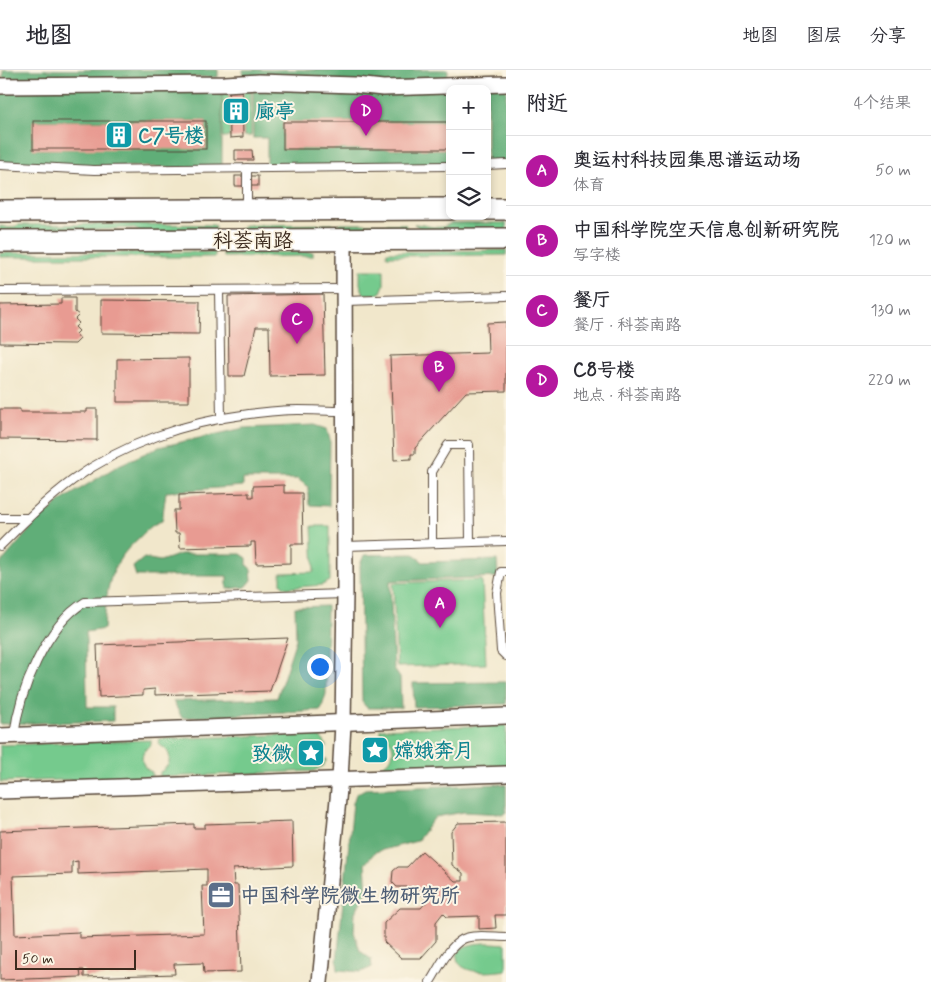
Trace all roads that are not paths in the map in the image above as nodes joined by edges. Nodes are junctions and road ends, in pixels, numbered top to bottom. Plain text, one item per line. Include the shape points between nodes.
1 (506, 84) edge
2 (0, 86) edge
3 (506, 164) edge
4 (0, 165) edge
5 (491, 165) edge
6 (446, 166) edge
7 (247, 168) junction
8 (446, 209) edge
9 (491, 209) edge
10 (506, 209) edge
11 (247, 210) junction
12 (0, 211) edge
13 (344, 239) junction
14 (506, 239) edge
15 (0, 241) edge
16 (219, 290) junction
17 (0, 291) edge
18 (345, 295) junction
19 (506, 296) edge
20 (344, 411) junction
21 (221, 418) junction
22 (0, 518) edge
23 (28, 518) junction
24 (506, 541) edge
25 (470, 542) junction
26 (432, 543) junction
27 (0, 546) edge
28 (345, 546) junction
29 (506, 572) edge
30 (346, 594) junction
31 (506, 656) edge
32 (506, 716) edge
33 (343, 724) junction
34 (7, 736) edge
35 (506, 774) edge
36 (340, 780) junction
37 (0, 791) edge
38 (506, 937) edge
39 (320, 982) edge
40 (430, 982) edge

1 - 2 street via 383,88 259,82
3 - 5 lane
4 - 7 lane via 94,170
6 - 7 lane
7 - 11 lane
8 - 11 street, 科荟南路
9 - 10 street
11 - 12 street, 科荟南路
13 - 14 street, 科荟南路
13 - 15 street, 科荟南路
13 - 18 street
16 - 17 lane
16 - 18 lane
16 - 21 lane
18 - 19 lane
18 - 20 street
20 - 21 lane via 297,410
20 - 28 street
21 - 23 lane via 149,439 108,459 75,479
22 - 23 lane
23 - 27 lane
24 - 25 lane
25 - 26 lane
25 - 26 lane via 468,445 448,445 432,472
26 - 28 lane
28 - 30 street
29 - 31 lane via 502,572 497,592 501,651
30 - 33 street
30 - 34 lane via 85,602 74,609 55,632 37,662
32 - 33 street
33 - 34 street
33 - 36 street
35 - 36 street
36 - 37 street
36 - 39 street
38 - 40 lane via 465,938 444,959

